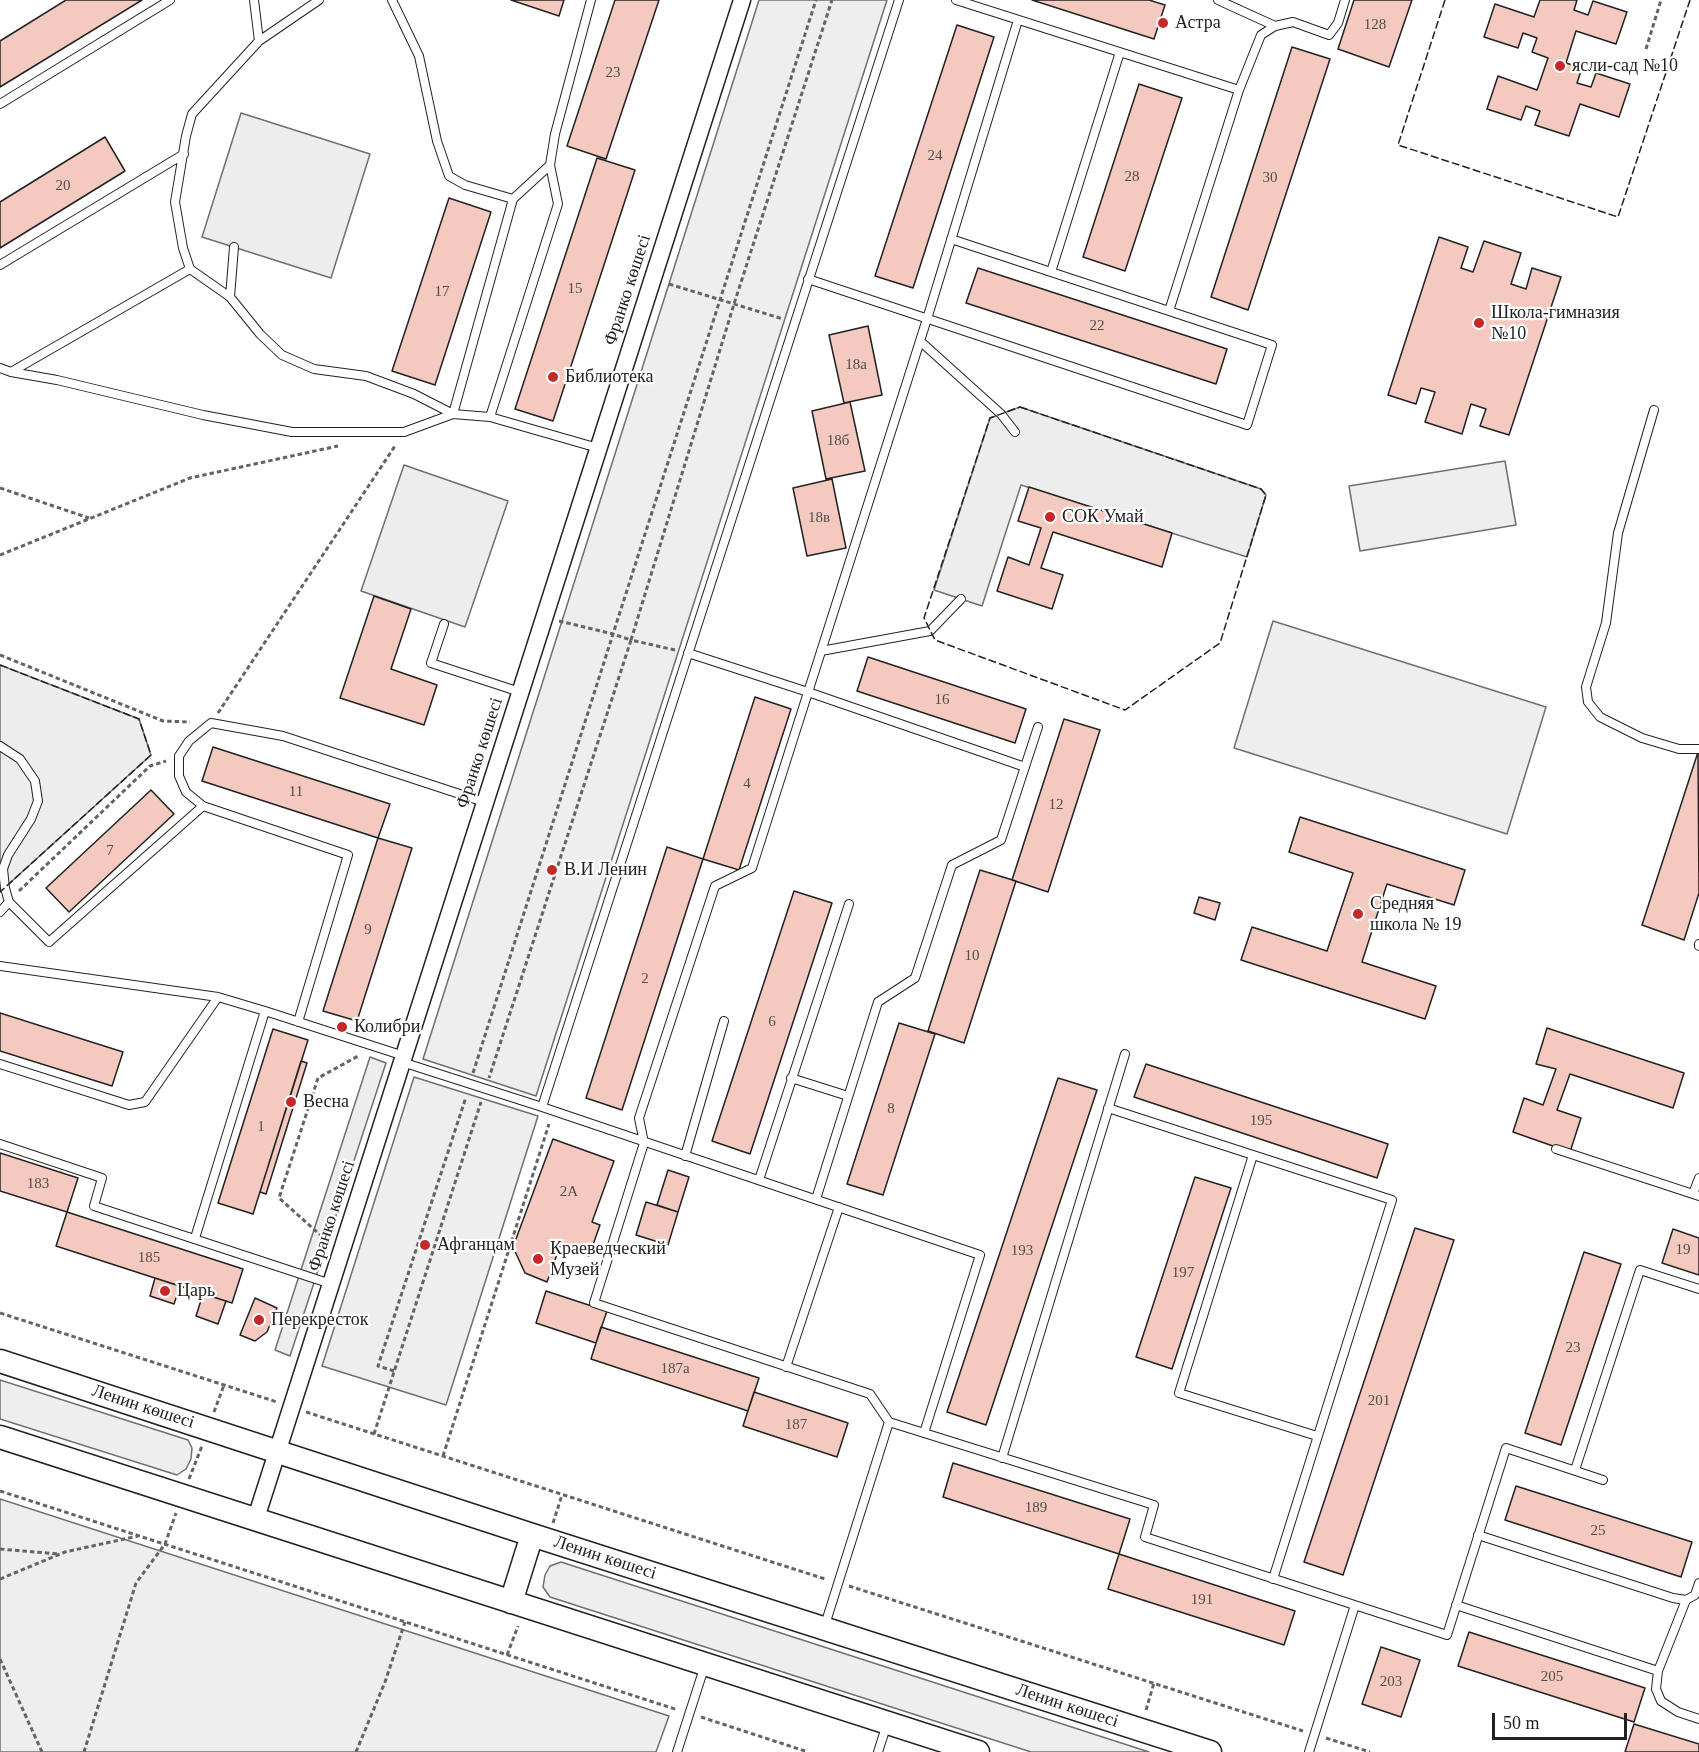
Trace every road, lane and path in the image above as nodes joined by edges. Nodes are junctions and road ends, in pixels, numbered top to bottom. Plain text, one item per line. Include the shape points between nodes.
1 (170, 0) edge
2 (254, 0) edge
3 (319, 0) edge
4 (392, 0) edge
5 (591, 0) edge
6 (742, 0) edge
7 (816, 0) edge
8 (832, 0) edge
9 (898, 0) edge
10 (956, 0) edge
11 (1218, 0) edge
12 (1345, 0) edge
13 (1661, 0) edge
14 (1018, 20) junction
15 (1275, 26) junction
16 (258, 41) junction
17 (1646, 49) dead end
18 (1120, 52) junction
19 (1239, 90) junction
20 (0, 104) edge
21 (184, 154) junction
22 (550, 165) junction
23 (513, 199) junction
24 (951, 239) junction
25 (234, 247) dead end
26 (0, 265) edge
27 (190, 269) junction
28 (1051, 272) junction
29 (652, 279) junction
30 (808, 279) junction
31 (230, 297) junction
32 (721, 300) junction
33 (734, 304) junction
34 (1169, 311) junction
35 (927, 319) junction
36 (795, 323) junction
37 (920, 341) junction
38 (0, 368) edge
39 (11, 372) junction
40 (1654, 410) dead end
41 (453, 414) junction
42 (490, 417) junction
43 (404, 432) junction
44 (1015, 432) dead end
45 (348, 444) dead end
46 (598, 448) junction
47 (0, 488) edge
48 (91, 518) junction
49 (0, 555) edge
50 (961, 599) dead end
51 (544, 617) junction
52 (444, 624) dead end
53 (613, 634) junction
54 (632, 640) junction
55 (821, 651) junction
56 (688, 653) junction
57 (0, 655) edge
58 (520, 692) junction
59 (808, 692) junction
60 (211, 723) junction
61 (1038, 727) dead end
62 (0, 746) edge
63 (1699, 749) edge
64 (178, 756) junction
65 (1025, 767) junction
66 (484, 801) junction
67 (203, 806) junction
68 (9, 902) junction
69 (849, 904) dead end
70 (0, 912) edge
71 (0, 966) edge
72 (218, 997) junction
73 (265, 1011) junction
74 (298, 1022) junction
75 (724, 1022) dead end
76 (374, 1047) junction
77 (1125, 1054) dead end
78 (403, 1059) junction
79 (0, 1064) edge
80 (791, 1078) junction
81 (470, 1083) junction
82 (485, 1089) junction
83 (848, 1096) junction
84 (542, 1107) junction
85 (1108, 1108) junction
86 (553, 1110) junction
87 (644, 1143) junction
88 (0, 1144) edge
89 (1556, 1149) dead end
90 (1253, 1155) junction
91 (685, 1156) junction
92 (1699, 1178) edge
93 (759, 1180) junction
94 (1696, 1195) edge
95 (816, 1199) junction
96 (839, 1207) junction
97 (195, 1238) junction
98 (340, 1254) junction
99 (331, 1284) junction
100 (1699, 1289) edge
101 (0, 1313) edge
102 (0, 1361) edge
103 (786, 1367) junction
104 (394, 1371) junction
105 (224, 1385) junction
106 (291, 1407) junction
107 (889, 1422) junction
108 (208, 1428) junction
109 (924, 1433) junction
110 (374, 1434) junction
111 (1317, 1436) junction
112 (0, 1437) edge
113 (277, 1450) junction
114 (443, 1456) junction
115 (1002, 1458) junction
116 (1575, 1470) junction
117 (1604, 1480) dead end
118 (0, 1491) edge
119 (183, 1495) junction
120 (256, 1518) junction
121 (532, 1535) junction
122 (1478, 1535) junction
123 (140, 1536) junction
124 (165, 1544) junction
125 (0, 1550) edge
126 (61, 1554) junction
127 (0, 1579) edge
128 (1273, 1579) junction
129 (838, 1583) junction
130 (1699, 1583) edge
131 (1686, 1600) junction
132 (511, 1602) junction
133 (1355, 1605) junction
134 (1456, 1605) junction
135 (405, 1622) junction
136 (824, 1629) junction
137 (0, 1659) edge
138 (705, 1664) junction
139 (1659, 1671) junction
140 (690, 1714) junction
141 (1699, 1719) edge
142 (888, 1722) junction
143 (1315, 1735) junction
144 (42, 1752) edge
145 (84, 1752) edge
146 (356, 1752) edge
147 (678, 1752) edge
148 (808, 1752) edge
149 (878, 1752) edge
150 (978, 1752) edge
151 (1210, 1752) edge
152 (1309, 1752) edge
153 (1370, 1752) edge

1 - 20 lane
2 - 16 lane
3 - 16 lane
4 - 23 lane via 418,56 449,176 465,185
5 - 22 lane
6 - 29 street, Франко көшесі
7 - 32 path
8 - 33 path
9 - 30 lane
10 - 14 lane
11 - 15 lane
12 - 15 lane via 1329,35 1293,22
13 - 17 path
14 - 18 lane
14 - 24 lane
15 - 19 lane via 1261,35
16 - 21 lane via 192,114
18 - 19 lane
18 - 28 lane
19 - 34 lane
21 - 26 lane
21 - 27 lane via 175,202
22 - 23 lane
22 - 42 lane via 558,204
23 - 41 lane
24 - 28 lane
24 - 35 lane
25 - 31 lane
27 - 31 lane
27 - 39 lane
28 - 34 lane
29 - 32 path
29 - 46 street, Франко көшесі
30 - 35 lane
30 - 36 lane
31 - 41 lane via 282,355 314,369 366,376
32 - 33 path
32 - 53 path
33 - 36 path
33 - 54 path
34 - 35 lane via 1272,345 1247,425
35 - 37 lane
36 - 56 lane
37 - 44 lane via 1001,414
37 - 55 lane
38 - 39 lane
39 - 43 lane via 292,432
40 - 63 lane via 1618,533 1606,623 1586,687 1588,702 1600,717 1642,738 1679,749
41 - 42 lane
41 - 43 lane
42 - 46 lane
43 - 60 path
45 - 48 path via 190,478
46 - 51 street, Франко көшесі
47 - 48 path
48 - 49 path
50 - 55 lane via 930,631
51 - 53 path
51 - 58 street, Франко көшесі
52 - 58 lane via 431,663
53 - 54 path
53 - 81 path
54 - 56 path
54 - 82 path
55 - 59 lane
56 - 59 lane
56 - 84 lane
57 - 60 path via 163,721
58 - 66 street, Франко көшесі
59 - 65 lane
59 - 87 lane via 752,868 715,886 639,1118
60 - 64 lane
60 - 66 lane via 283,736
61 - 65 lane
62 - 68 lane via 20,759 35,781 38,801 3,869
64 - 67 lane via 179,776 186,792
64 - 68 path via 150,766
65 - 83 lane via 1001,840 952,865 915,978 878,1002
66 - 78 street, Франко көшесі
67 - 68 lane via 49,942
67 - 74 lane via 348,855
68 - 70 lane
69 - 80 lane
71 - 72 lane
72 - 73 lane
72 - 79 lane via 145,1102 129,1105
73 - 74 lane
73 - 97 lane
74 - 76 lane
75 - 91 lane
76 - 78 lane
76 - 98 path via 318,1078 279,1198
77 - 85 lane
78 - 81 lane
78 - 98 street, Франко көшесі
80 - 83 lane
80 - 93 lane
81 - 82 lane
81 - 104 path via 378,1366
82 - 84 lane
82 - 104 path
83 - 95 lane
84 - 86 lane
85 - 90 lane
85 - 115 lane
86 - 87 lane
86 - 114 path
87 - 91 lane
87 - 103 lane via 594,1303
88 - 97 lane via 102,1178 93,1206
89 - 94 lane
90 - 111 lane via 1392,1200
90 - 111 lane via 1179,1393
91 - 93 lane
92 - 94 lane
93 - 95 lane
95 - 96 lane
96 - 103 lane
96 - 109 lane via 980,1255
97 - 99 lane
98 - 99 street, Франко көшесі
99 - 106 street, Франко көшесі
100 - 116 lane via 1640,1270
101 - 105 path
102 - 108 main road, Ленин көшесі
103 - 107 lane via 870,1394
104 - 110 path
105 - 106 path
105 - 108 path
106 - 110 path
106 - 113 street, Франко көшесі
107 - 109 lane
107 - 129 lane
108 - 113 main road, Ленин көшесі
108 - 119 path
109 - 115 lane
110 - 114 path
111 - 128 lane
112 - 119 main road
113 - 120 street, Франко көшесі
113 - 121 main road, Ленин көшесі
114 - 129 path
115 - 128 lane via 1154,1505 1145,1537
116 - 117 lane
116 - 122 lane via 1506,1448
118 - 123 path
119 - 120 main road
119 - 124 path
120 - 132 main road
121 - 132 main road
121 - 136 main road, Ленин көшесі
122 - 131 lane
122 - 134 lane
123 - 124 path
123 - 126 path
124 - 135 path
124 - 145 path via 136,1583
125 - 126 path
126 - 127 path
128 - 133 lane
129 - 136 lane
129 - 143 path
130 - 131 lane via 1695,1595
131 - 139 lane
132 - 138 main road
133 - 134 lane via 1447,1635
133 - 143 lane
134 - 139 lane
135 - 140 path
135 - 146 path
136 - 151 main road, Ленин көшесі
137 - 144 path
138 - 140 lane
138 - 142 main road
139 - 141 lane via 1656,1689 1661,1701
140 - 147 lane
140 - 148 path
142 - 149 lane
142 - 150 main road
143 - 152 lane
143 - 153 path

